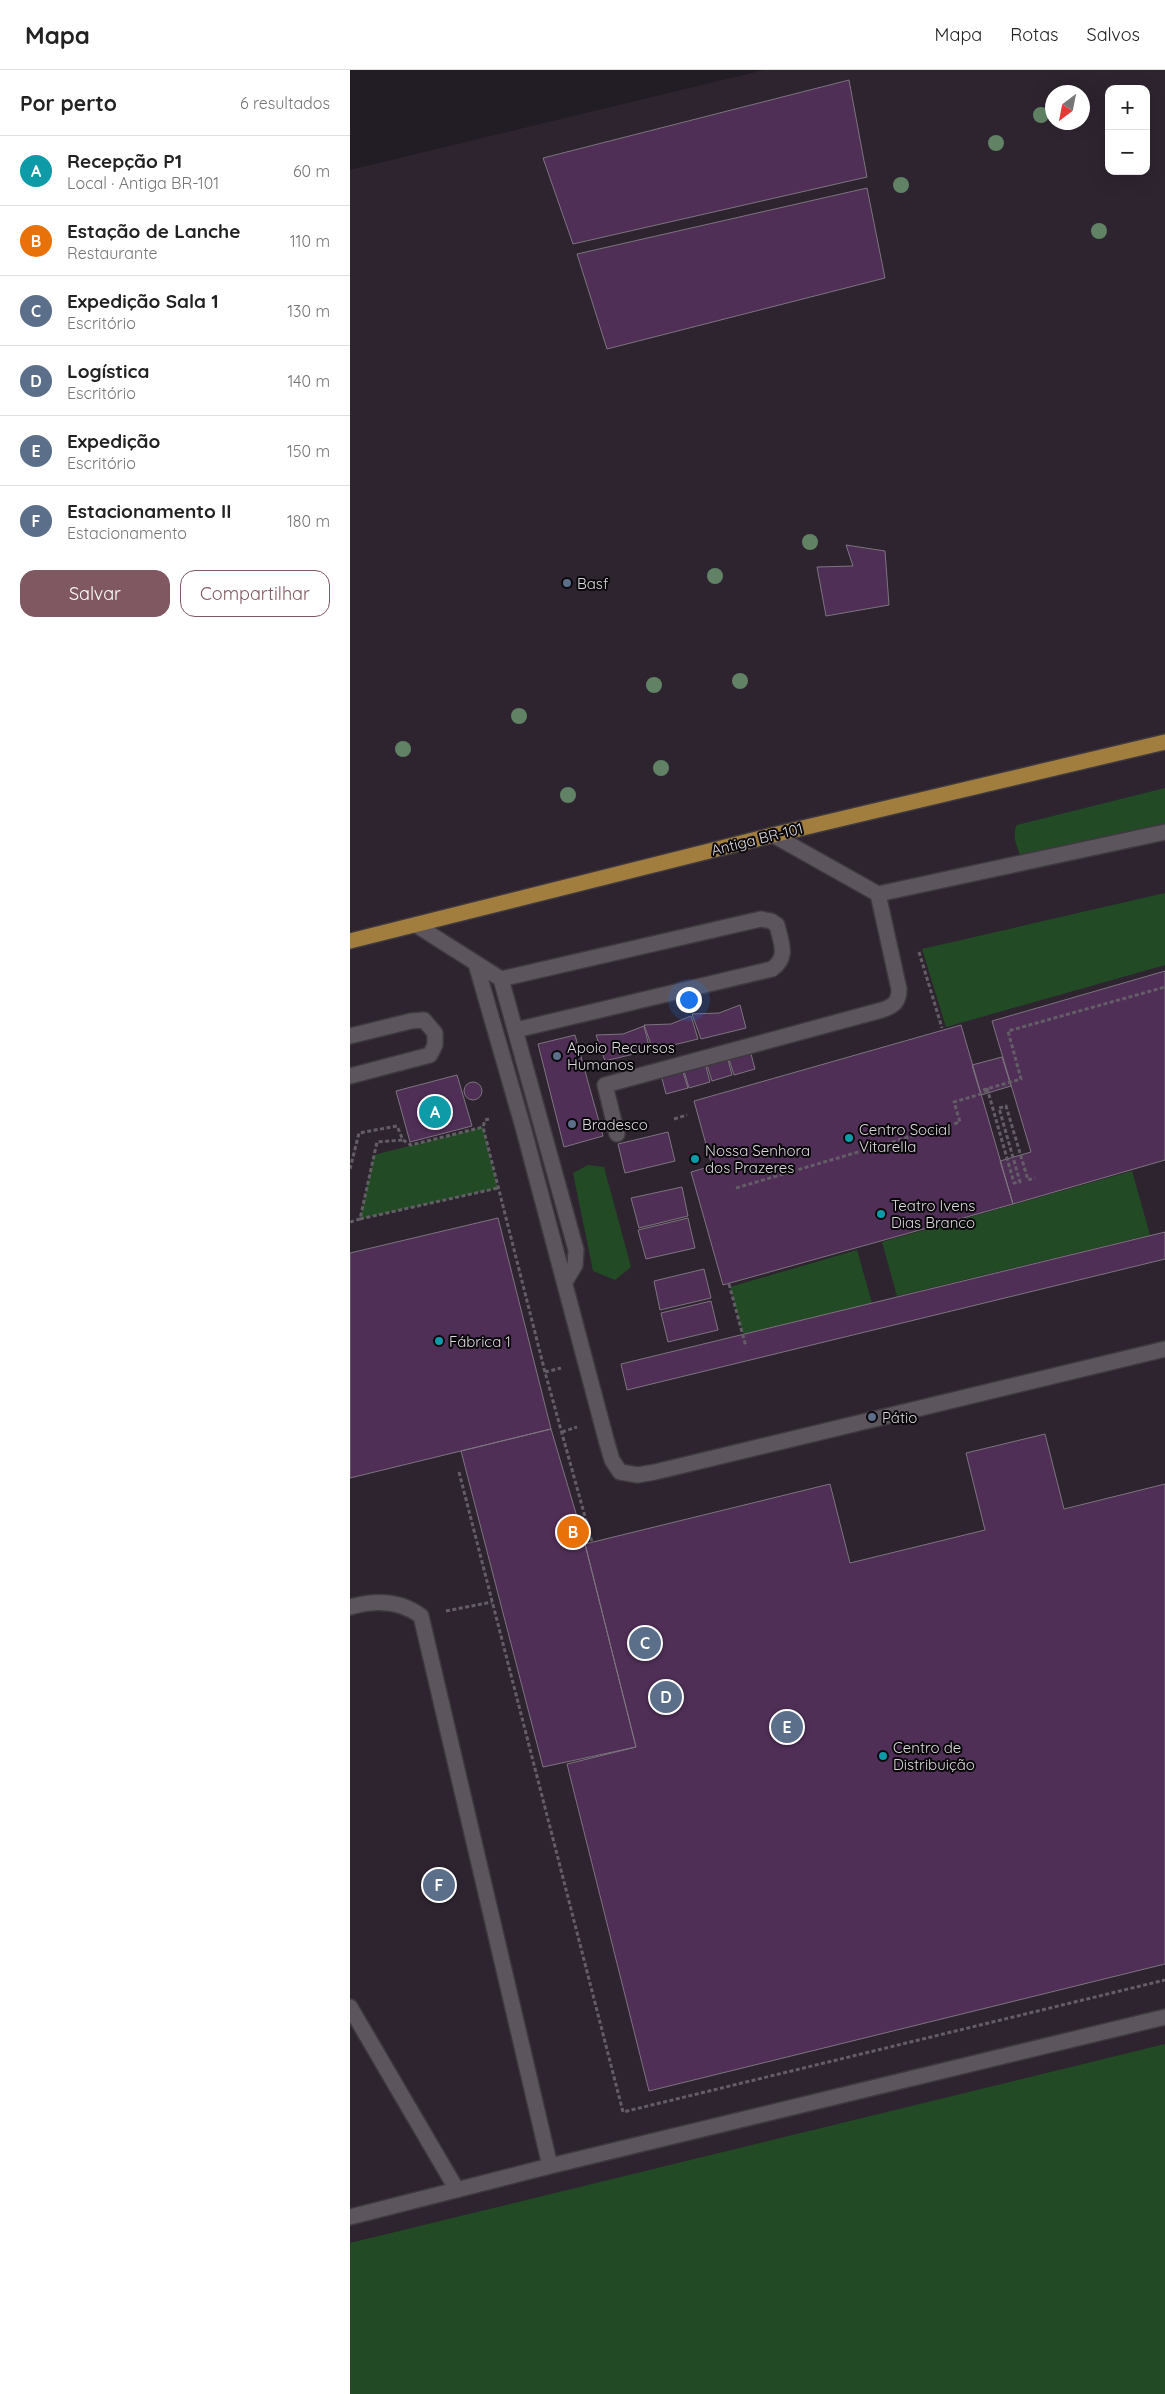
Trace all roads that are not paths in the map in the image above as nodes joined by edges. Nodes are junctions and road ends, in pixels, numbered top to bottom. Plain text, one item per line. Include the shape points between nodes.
1 (1165, 742) edge
2 (1165, 832) edge
3 (773, 835) junction
4 (878, 894) junction
5 (416, 925) junction
6 (350, 941) edge
7 (476, 964) junction
8 (501, 979) junction
9 (516, 1030) junction
10 (350, 1036) edge
11 (350, 1076) edge
12 (618, 1134) dead end
13 (565, 1282) junction
14 (1165, 1349) edge
15 (350, 1607) edge
16 (350, 2007) edge
17 (1165, 2017) edge
18 (550, 2166) junction
19 (457, 2190) junction
20 (350, 2217) edge

1 - 3 main road, Antiga BR-101
2 - 4 lane
3 - 4 lane
3 - 5 main road, Antiga BR-101
4 - 12 lane via 899,989 895,1004 604,1085
5 - 6 main road, Antiga BR-101
5 - 7 lane
7 - 8 lane
7 - 13 lane
8 - 9 lane
8 - 9 lane via 761,919 777,925 784,954 772,969
9 - 13 lane via 576,1250 575,1265
10 - 11 lane via 424,1020 435,1033 430,1055
13 - 14 lane via 612,1460 620,1472 638,1475
15 - 18 lane via 388,1603 411,1608 421,1616
16 - 19 lane
17 - 18 lane
18 - 19 lane
19 - 20 lane

